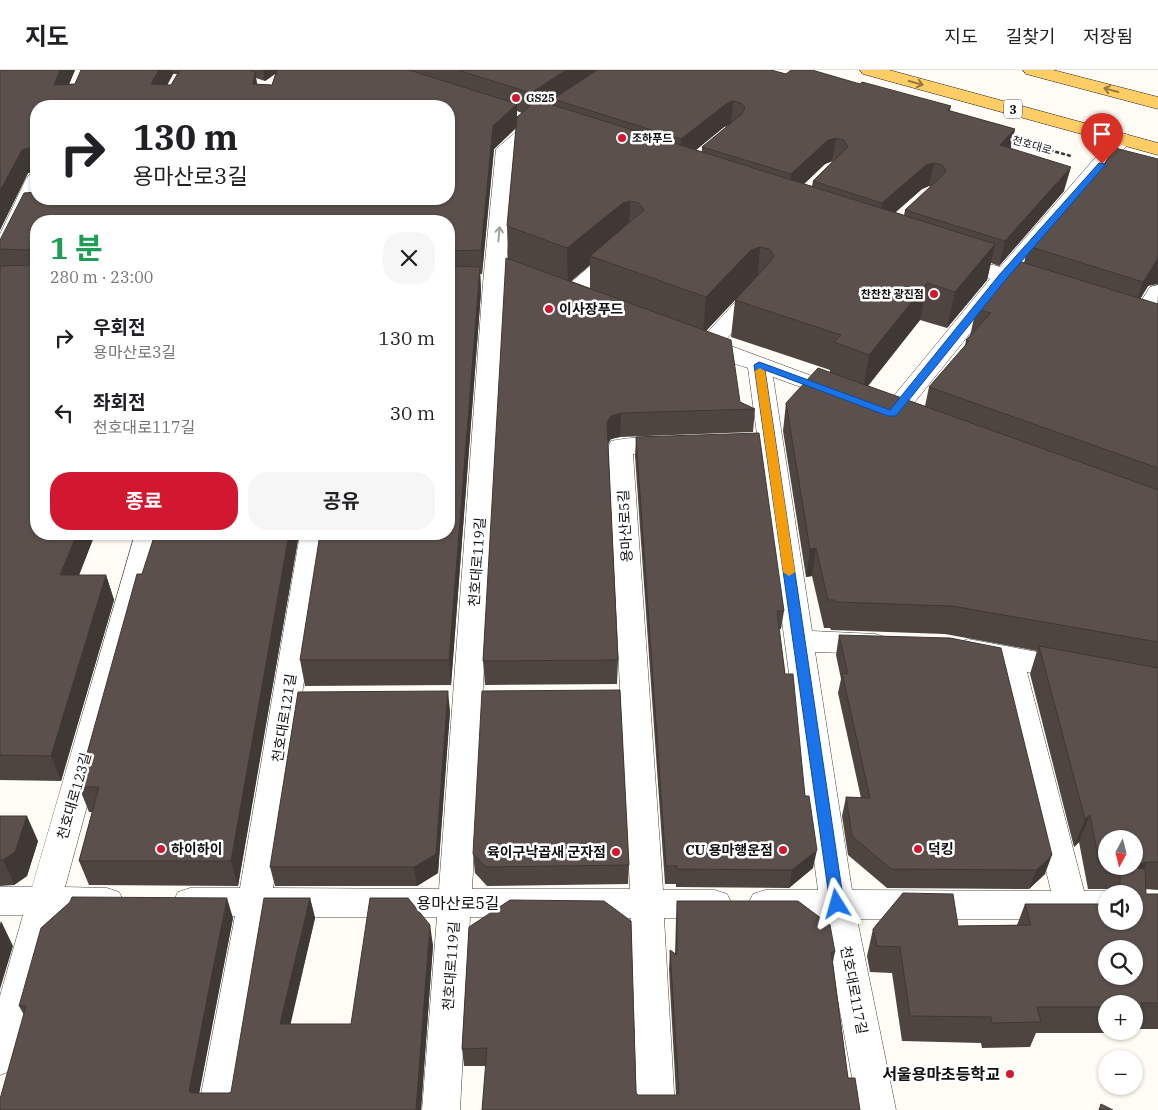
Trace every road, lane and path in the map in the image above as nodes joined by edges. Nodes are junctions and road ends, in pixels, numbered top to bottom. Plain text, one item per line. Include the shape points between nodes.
1 (869, 70) edge
2 (1032, 70) edge
3 (1156, 99) edge
4 (558, 108) edge
5 (1008, 138) edge
6 (1122, 139) junction
7 (1158, 149) edge
8 (1102, 164) junction
9 (32, 205) edge
10 (630, 244) edge
11 (938, 255) edge
12 (0, 257) edge
13 (1004, 276) junction
14 (757, 292) edge
15 (1158, 292) edge
16 (1058, 294) edge
17 (595, 304) edge
18 (1140, 320) edge
19 (682, 336) edge
20 (708, 346) junction
21 (759, 365) junction
22 (770, 441) junction
23 (146, 540) edge
24 (313, 540) edge
25 (799, 641) junction
26 (896, 644) edge
27 (945, 646) edge
28 (1009, 658) junction
29 (1093, 673) edge
30 (635, 697) junction
31 (468, 698) junction
32 (498, 698) edge
33 (605, 698) edge
34 (439, 699) edge
35 (0, 901) edge
36 (45, 901) junction
37 (254, 902) junction
38 (455, 903) junction
39 (647, 904) junction
40 (837, 904) junction
41 (1071, 904) junction
42 (1098, 904) edge
43 (0, 1058) edge
44 (217, 1110) edge
45 (441, 1110) edge
46 (656, 1110) edge
47 (877, 1110) edge

1 -> 6 main road, 3
3 -> 2 main road
31 -> 4 street, 천호대로119길 via 506,149
5 - 8 path, 천호대로
6 - 7 main road, 3
6 - 8 street
8 - 13 street
9 - 12 street
10 - 17 street via 561,291
11 - 13 street
13 - 16 street
13 - 21 street via 885,411
14 - 20 street
15 - 18 street
19 - 20 street
20 - 21 street
21 - 22 street, 천호대로117길
22 - 25 street, 천호대로117길
22 - 30 street, 용마산로5길 via 620,447
23 - 36 street, 천호대로123길
24 - 37 street, 천호대로121길 via 301,699
25 - 26 street
25 - 40 street, 천호대로117길
27 - 28 street
28 - 29 street
28 - 41 street
30 - 33 street
30 - 39 street, 용마산로5길
31 - 32 street
31 - 34 street
31 - 38 street, 천호대로119길
35 - 36 street, 용마산로5길
36 - 37 street, 용마산로5길
36 - 43 street, 천호대로123길
37 - 38 street, 용마산로5길
37 - 44 street, 천호대로121길
38 - 39 street, 용마산로5길
38 - 45 street, 천호대로119길
39 - 40 street, 용마산로5길
39 - 46 street
40 - 41 street, 용마산로5길
40 - 47 street, 천호대로117길
41 - 42 street, 용마산로5길

